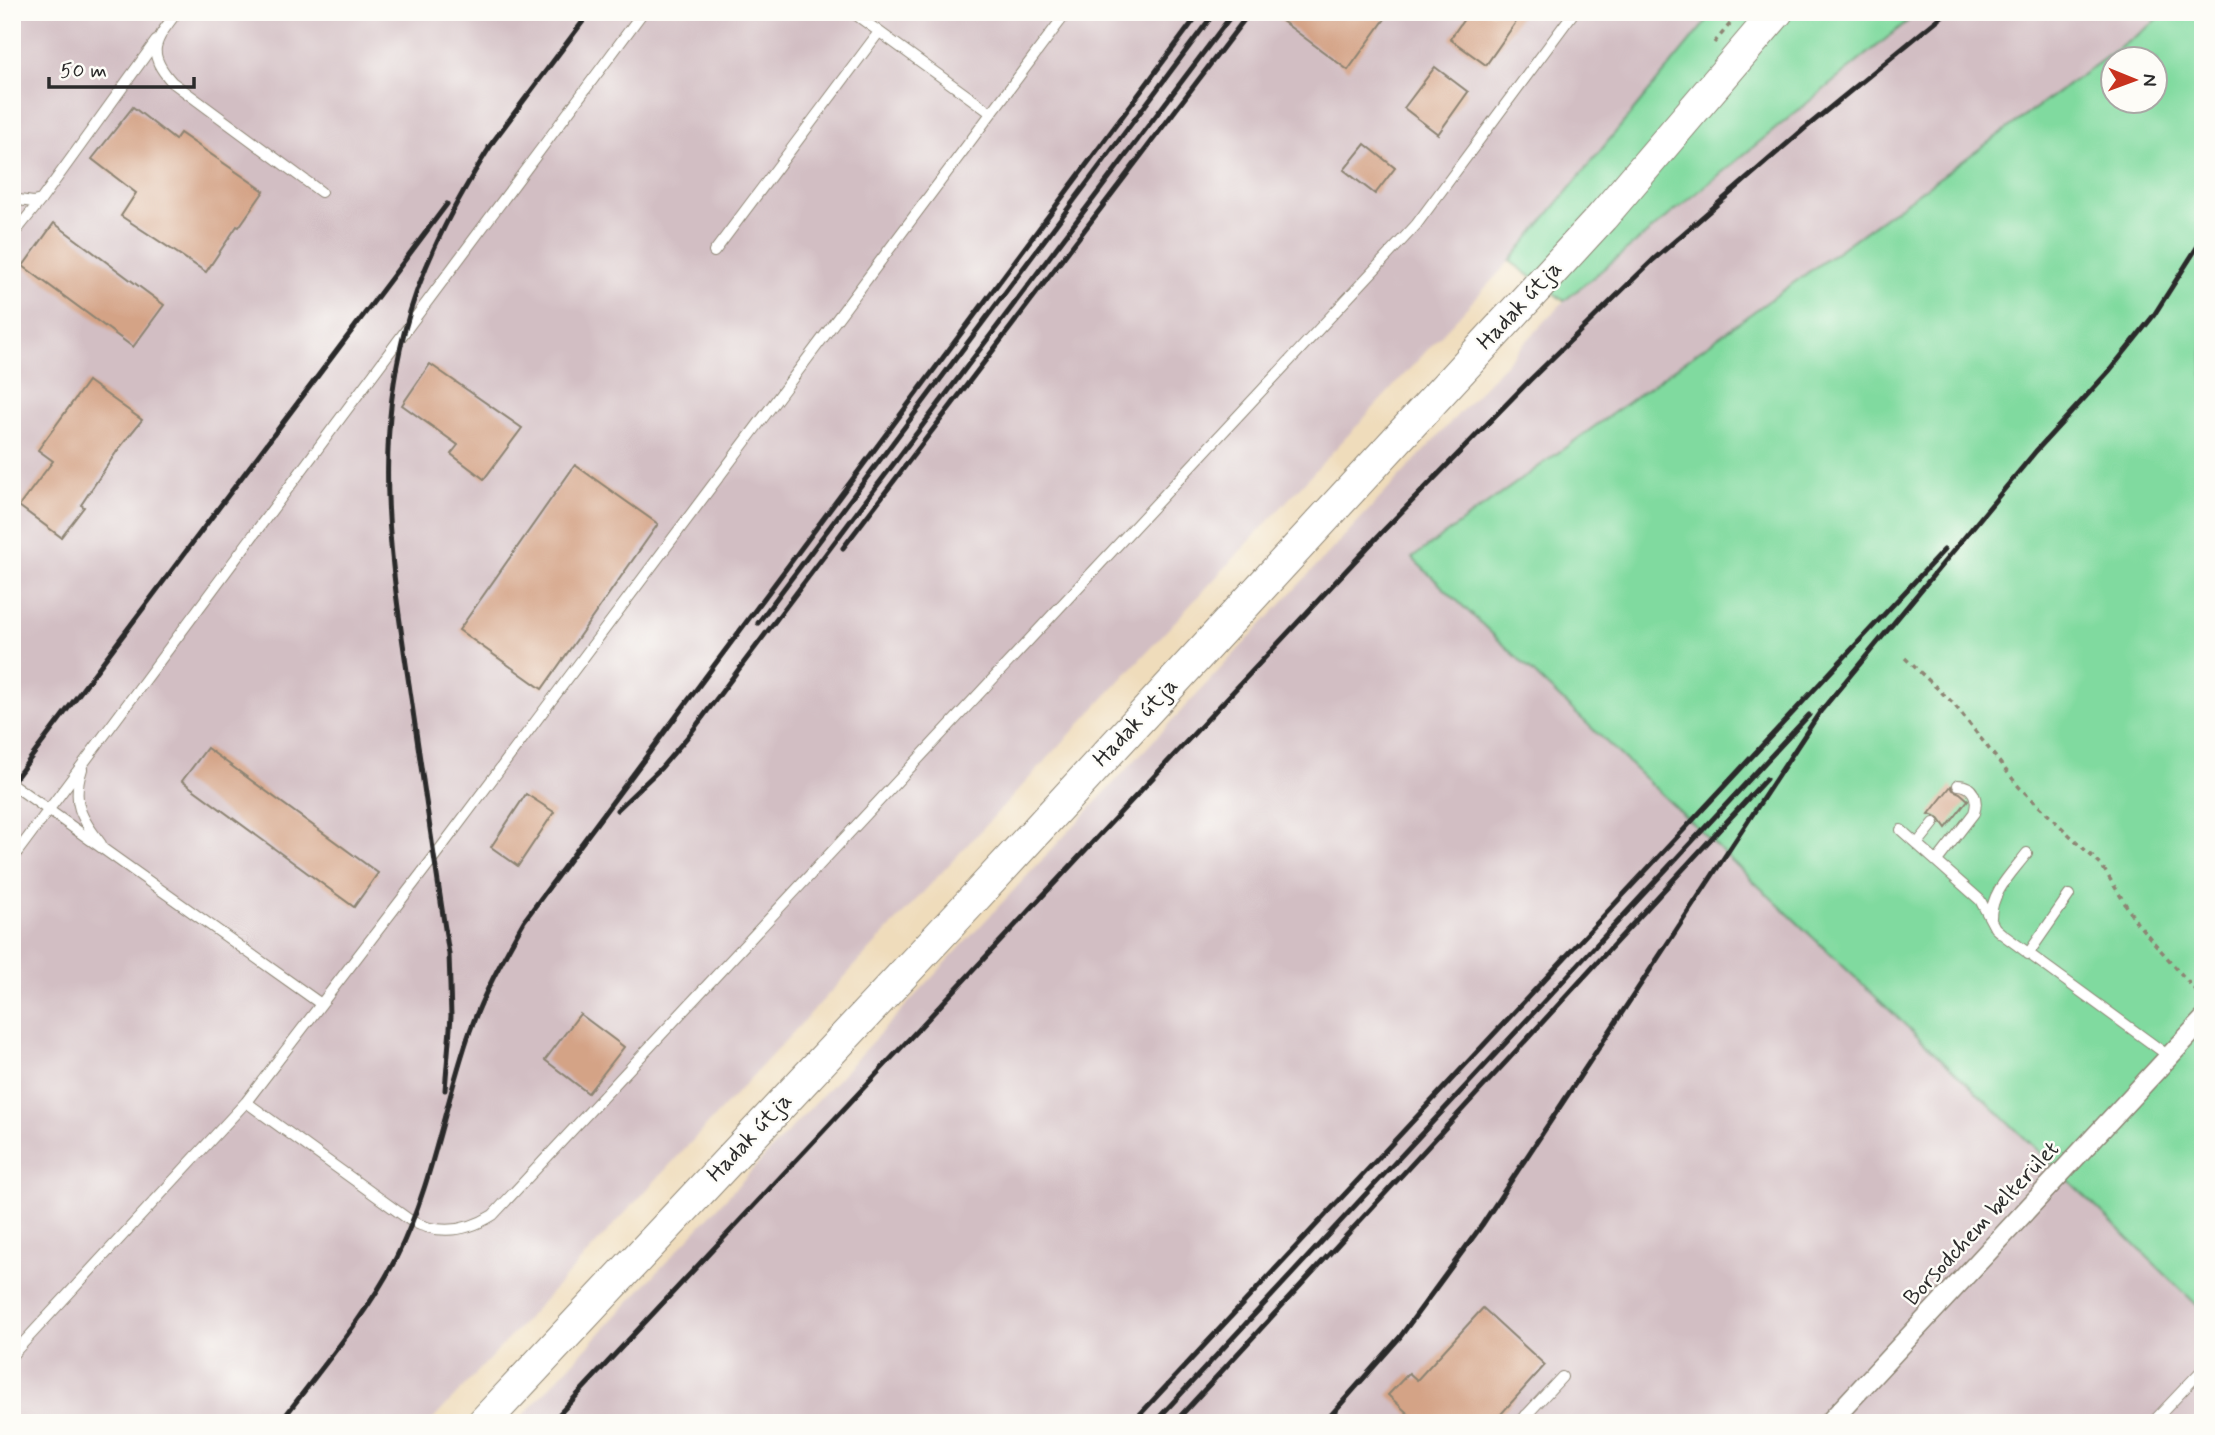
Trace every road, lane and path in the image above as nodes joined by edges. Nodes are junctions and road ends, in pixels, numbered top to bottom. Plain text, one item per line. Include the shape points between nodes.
1 (177, 12) edge
2 (643, 12) edge
3 (852, 12) edge
4 (1067, 12) edge
5 (1574, 12) edge
6 (1777, 12) edge
7 (879, 32) junction
8 (158, 37) junction
9 (991, 113) junction
10 (321, 192) dead end
11 (12, 199) edge
12 (41, 200) junction
13 (12, 236) edge
14 (714, 252) dead end
15 (1905, 658) dead end
16 (86, 758) junction
17 (12, 784) edge
18 (1958, 785) dead end
19 (48, 811) junction
20 (1934, 822) dead end
21 (1902, 830) dead end
22 (1917, 844) junction
23 (107, 853) junction
24 (2027, 853) dead end
25 (12, 859) edge
26 (1937, 861) junction
27 (2069, 895) dead end
28 (1991, 919) junction
29 (2028, 954) junction
30 (2203, 999) edge
31 (321, 1004) junction
32 (2203, 1020) edge
33 (2170, 1058) junction
34 (246, 1102) junction
35 (12, 1355) edge
36 (2203, 1369) edge
37 (1562, 1377) dead end
38 (1526, 1420) edge
39 (483, 1423) edge
40 (1829, 1423) edge
41 (2152, 1423) edge

1 - 8 lane
2 - 16 lane
3 - 7 lane
4 - 9 lane
5 - 34 lane via 1416,225 493,1215 453,1231 422,1227
6 - 39 main road, Hadak útja via 1592,227 978,895
7 - 9 lane
7 - 14 lane
8 - 10 lane via 156,61 172,82
8 - 12 lane
9 - 31 lane
11 - 12 lane
12 - 13 lane
15 - 30 path via 1953,703 2019,787 2102,866 2137,923
16 - 19 lane
16 - 23 lane via 77,784 78,805
17 - 19 lane
18 - 26 lane via 1973,792 1975,813
19 - 23 lane
19 - 25 lane
20 - 22 lane
21 - 22 lane
22 - 26 lane
23 - 31 lane
24 - 28 lane via 1995,895
26 - 28 lane via 1980,900
27 - 29 lane
28 - 29 lane via 1995,928
29 - 33 lane
31 - 34 lane
32 - 33 street, Borsodchem belterület
33 - 40 street, Borsodchem belterület
34 - 35 lane
36 - 41 lane
37 - 38 lane

